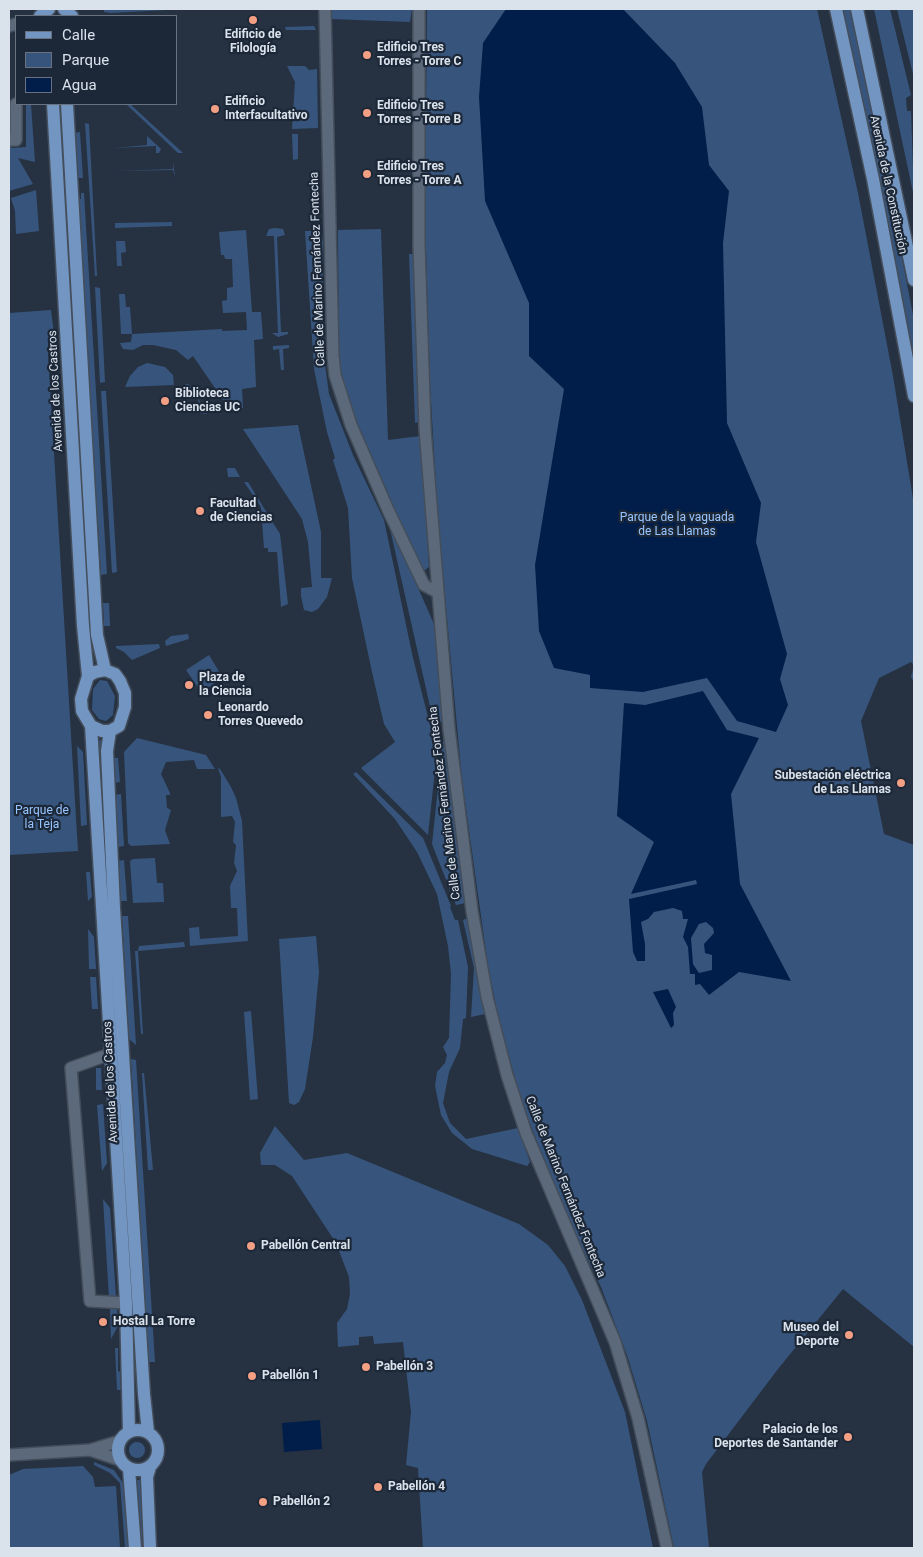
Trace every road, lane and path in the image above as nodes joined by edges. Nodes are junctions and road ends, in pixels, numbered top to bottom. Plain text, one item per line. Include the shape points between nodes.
1 (325, 9) edge
2 (420, 9) edge
3 (836, 9) edge
4 (857, 9) edge
5 (16, 105) edge
6 (53, 105) edge
7 (67, 105) edge
8 (9, 140) edge
9 (914, 280) edge
10 (914, 396) edge
11 (437, 592) junction
12 (105, 670) junction
13 (88, 676) junction
14 (90, 726) junction
15 (110, 731) junction
16 (110, 1054) junction
17 (126, 1304) junction
18 (129, 1432) junction
19 (148, 1432) junction
20 (120, 1441) junction
21 (90, 1450) junction
22 (11, 1458) edge
23 (125, 1465) junction
24 (150, 1467) junction
25 (135, 1548) edge
26 (150, 1548) edge
27 (667, 1548) edge

1 - 11 street, Calle de Marino Fernández Fontecha via 335,376 351,425 400,535 424,585
2 - 11 street, Calle de Marino Fernández Fontecha via 419,245 425,421
3 - 10 main road, Avenida de la Constitución via 873,179
4 - 9 main road, Avenida de la Constitución
5 - 8 street via 16,140
6 - 13 main road, Avenida de los Castros
7 - 12 main road via 97,635
11 - 27 street, Calle de Marino Fernández Fontecha via 472,911 487,997 526,1133 615,1342 638,1418
12 - 13 main road
12 - 15 main road via 115,674 125,694 123,717
13 - 14 main road via 82,711
14 - 15 main road
14 - 16 main road, Avenida de los Castros
15 - 19 main road, Avenida de los Castros via 107,751 114,908
16 - 17 main road, Avenida de los Castros
16 - 17 street, Avenida de los Castros via 71,1068 90,1301
17 - 18 main road, Avenida de los Castros
18 - 19 main road
18 - 20 main road
19 - 24 main road via 159,1448
20 - 21 street
20 - 23 main road via 118,1449
21 - 22 street
21 - 23 street
23 - 24 main road via 143,1470
23 - 25 main road
24 - 26 main road via 147,1477

